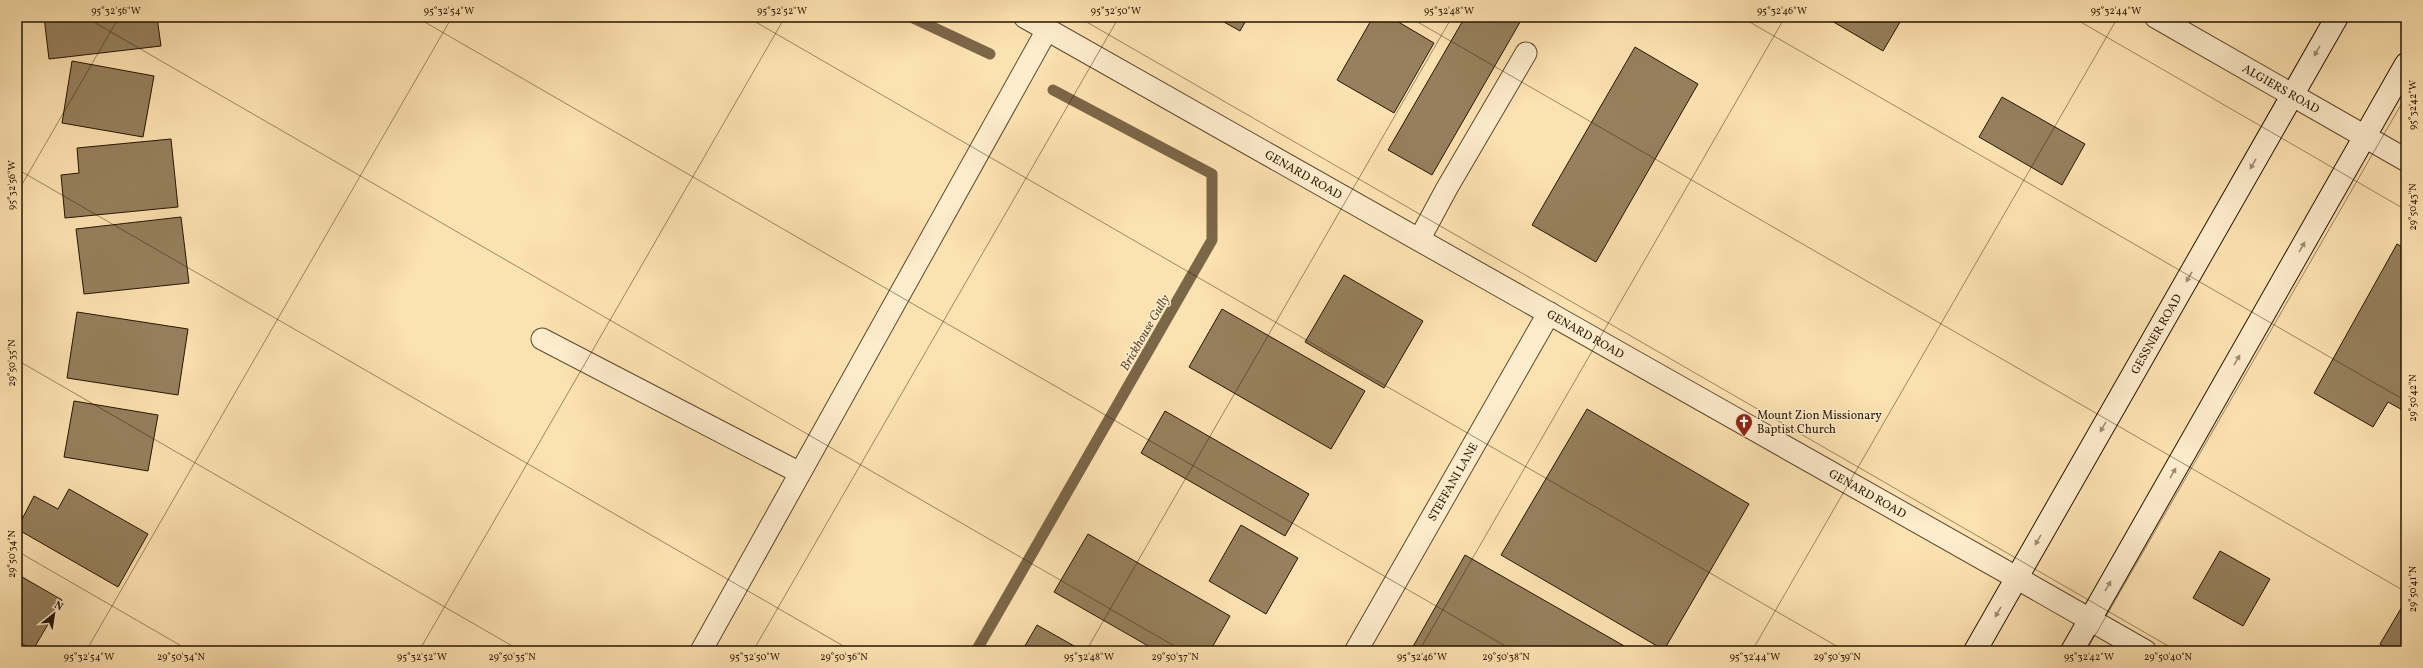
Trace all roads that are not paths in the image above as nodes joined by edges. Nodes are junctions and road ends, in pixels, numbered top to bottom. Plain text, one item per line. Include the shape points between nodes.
1 (1025, 17) edge
2 (2156, 17) edge
3 (2337, 17) edge
4 (1047, 30) junction
5 (1526, 53) dead end
6 (2406, 64) edge
7 (2293, 94) junction
8 (2364, 137) junction
9 (2406, 160) edge
10 (1419, 240) junction
11 (1549, 312) junction
12 (542, 339) dead end
13 (800, 473) junction
14 (2017, 578) junction
15 (2089, 620) junction
16 (701, 651) edge
17 (1356, 651) edge
18 (1975, 651) edge
19 (2072, 651) edge
20 (2145, 651) edge

1 - 4 street, GENARD ROAD
2 - 7 street, ALGIERS ROAD
3 -> 7 street, GESSNER ROAD
4 - 10 street, GENARD ROAD
4 - 13 lane
5 - 10 lane
6 - 8 street
7 - 8 street, ALGIERS ROAD
7 -> 14 street, GESSNER ROAD
8 - 9 street, ALGIERS ROAD
15 -> 8 street
10 - 11 street, GENARD ROAD
11 - 14 street, GENARD ROAD
11 - 17 street, STEFFANI LANE
12 - 13 lane
13 - 16 lane
14 - 15 street, GENARD ROAD
14 -> 18 street, GESSNER ROAD
15 - 19 street
15 - 20 street, GENARD ROAD

